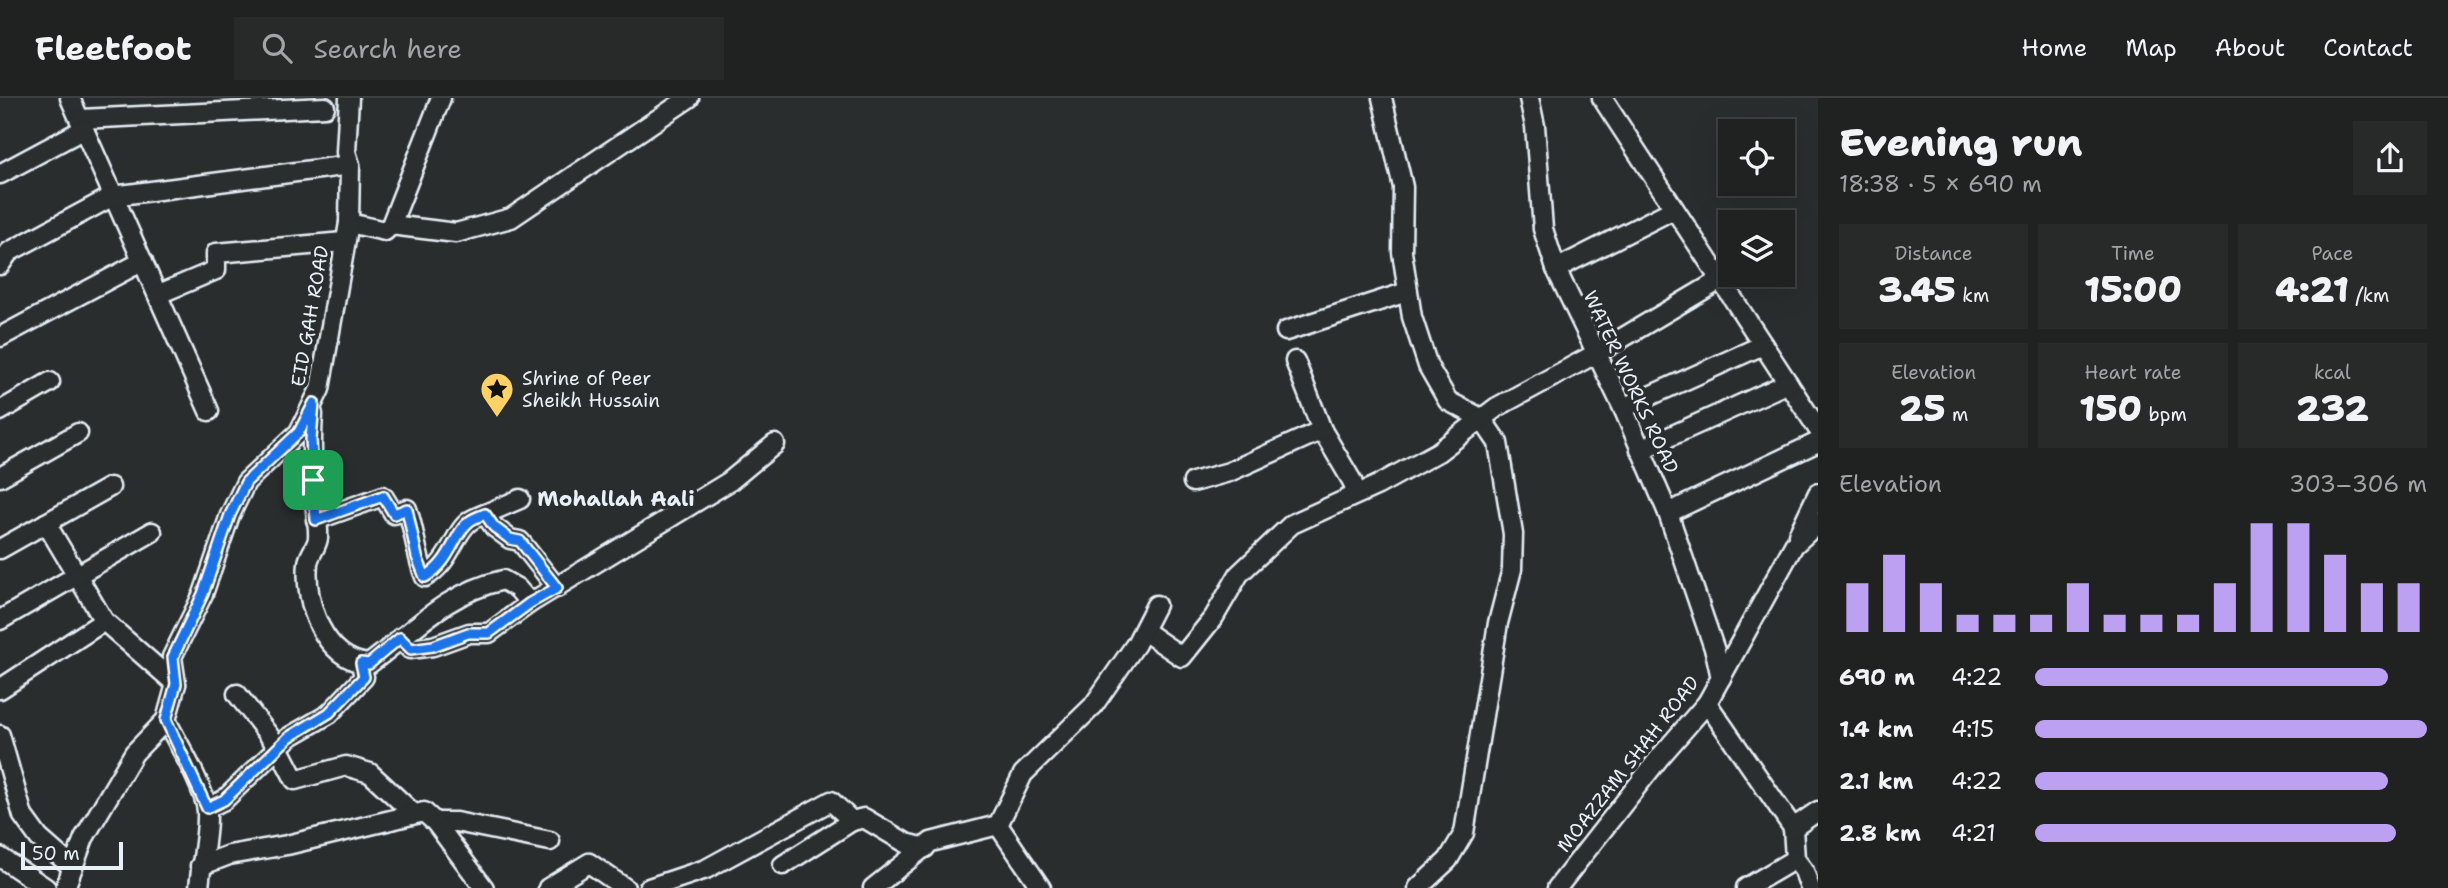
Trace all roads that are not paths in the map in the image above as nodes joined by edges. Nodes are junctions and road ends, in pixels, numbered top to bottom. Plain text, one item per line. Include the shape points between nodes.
1 (70, 98) edge
2 (349, 98) edge
3 (441, 98) edge
4 (689, 98) edge
5 (1382, 98) edge
6 (1529, 98) edge
7 (1602, 98) edge
8 (322, 103) edge
9 (82, 124) junction
10 (348, 128) junction
11 (350, 165) junction
12 (0, 174) edge
13 (113, 196) junction
14 (1674, 209) junction
15 (349, 223) junction
16 (391, 225) junction
17 (344, 242) junction
18 (143, 261) junction
19 (0, 265) edge
20 (1556, 269) junction
21 (1718, 277) edge
22 (1718, 281) edge
23 (1725, 287) edge
24 (1407, 292) junction
25 (159, 294) junction
26 (1286, 331) dead end
27 (0, 337) edge
28 (1763, 345) junction
29 (1597, 354) junction
30 (1295, 361) dead end
31 (50, 383) dead end
32 (1788, 383) junction
33 (314, 403) junction
34 (1623, 408) junction
35 (0, 411) edge
36 (209, 411) dead end
37 (1481, 418) junction
38 (1818, 429) edge
39 (1322, 430) junction
40 (78, 433) dead end
41 (1818, 442) edge
42 (775, 444) dead end
43 (1640, 450) junction
44 (0, 477) edge
45 (1193, 482) dead end
46 (110, 487) dead end
47 (1356, 493) junction
48 (1818, 494) edge
49 (520, 499) dead end
50 (1668, 513) junction
51 (485, 514) junction
52 (316, 520) junction
53 (46, 523) junction
54 (1818, 523) edge
55 (152, 532) dead end
56 (1794, 545) junction
57 (0, 549) edge
58 (76, 575) junction
59 (557, 588) junction
60 (530, 603) junction
61 (1156, 606) dead end
62 (0, 620) edge
63 (104, 621) junction
64 (1144, 631) junction
65 (400, 638) junction
66 (361, 663) junction
67 (1721, 678) junction
68 (176, 684) junction
69 (0, 689) edge
70 (237, 694) dead end
71 (1707, 704) junction
72 (166, 720) junction
73 (0, 735) edge
74 (278, 747) junction
75 (207, 808) junction
76 (1818, 811) edge
77 (414, 814) junction
78 (852, 821) junction
79 (435, 822) junction
80 (998, 825) junction
81 (1793, 828) junction
82 (550, 841) dead end
83 (925, 848) junction
84 (0, 857) edge
85 (1795, 859) junction
86 (783, 865) dead end
87 (200, 866) junction
88 (72, 867) junction
89 (46, 888) edge
90 (65, 888) edge
91 (199, 888) edge
92 (484, 888) edge
93 (548, 888) edge
94 (625, 888) edge
95 (649, 888) edge
96 (873, 888) edge
97 (1041, 888) edge
98 (1418, 888) edge
99 (1557, 888) edge
100 (1746, 888) edge
101 (1810, 888) edge

1 - 9 street
2 - 10 street, EID GAH ROAD
3 - 16 street
4 - 16 street via 511,218 456,233
5 - 24 street via 1403,187
6 - 20 street, WATER WORKS ROAD via 1543,229
7 - 14 street
8 - 9 street
8 - 10 street
9 - 12 street
9 - 13 street
10 - 11 street, EID GAH ROAD
11 - 13 street
11 - 15 street, EID GAH ROAD
13 - 18 street
13 - 19 street via 9,251
14 - 20 street
14 - 21 street
15 - 16 street via 384,231
15 - 17 street, EID GAH ROAD
17 - 25 street via 216,253 216,270
17 - 33 street, EID GAH ROAD
18 - 25 street
18 - 27 street
20 - 29 street, WATER WORKS ROAD
22 - 29 street
23 - 28 street
24 - 26 street
24 - 37 street via 1428,366 1448,401
25 - 36 street
28 - 32 street
28 - 34 street
29 - 34 street, WATER WORKS ROAD
29 - 37 street
30 - 39 street
31 - 35 street
32 - 38 street
32 - 43 street
33 - 52 street via 311,440
33 - 68 street, EID GAH ROAD via 299,432 246,482 173,657
34 - 43 street, WATER WORKS ROAD
37 - 47 street via 1438,452
37 - 98 street via 1498,443 1513,534 1512,569 1498,623 1464,833 1448,860
39 - 45 street via 1229,472
39 - 47 street
40 - 44 street
41 - 50 street
42 - 59 street via 730,481
43 - 50 street, WATER WORKS ROAD
46 - 53 street
47 - 64 street via 1292,524 1239,574 1214,617 1182,657
48 - 56 street
49 - 51 street
50 - 67 street, WATER WORKS ROAD
51 - 52 street via 468,522 451,553 425,577 407,509 394,514 383,496
51 - 59 street via 494,527 520,541
52 - 66 street via 318,540 308,560 311,606 331,644
53 - 57 street
53 - 58 street
54 - 56 street, MOAZZAM SHAH ROAD
55 - 58 street
56 - 67 street, MOAZZAM SHAH ROAD
58 - 62 street
58 - 63 street
59 - 60 street
60 - 65 street via 489,633 468,633 411,649
60 - 65 street via 503,579 476,586 444,603
61 - 64 street
63 - 68 street
63 - 69 street
64 - 80 street via 1093,706 1023,774
65 - 66 street via 369,664
66 - 74 street via 364,677 329,713
67 - 71 street, MOAZZAM SHAH ROAD
68 - 72 street, EID GAH ROAD
70 - 74 street
71 - 81 street
71 - 99 street, MOAZZAM SHAH ROAD
72 - 75 street
72 - 88 street, EID GAH ROAD via 134,753
73 - 88 street via 23,816 39,838
74 - 75 street via 224,800
74 - 77 street via 295,780 346,766 370,774
75 - 87 street via 206,849
76 - 81 street
77 - 79 street via 424,812
77 - 87 street via 229,855
78 - 83 street via 864,818 906,843
78 - 86 street
78 - 95 street via 831,801 706,869
79 - 82 street
79 - 92 street
80 - 83 street via 931,842
80 - 97 street
81 - 85 street
83 - 96 street
84 - 89 street
85 - 100 street
85 - 101 street
87 - 91 street
88 - 90 street, EID GAH ROAD
93 - 94 street via 589,863

